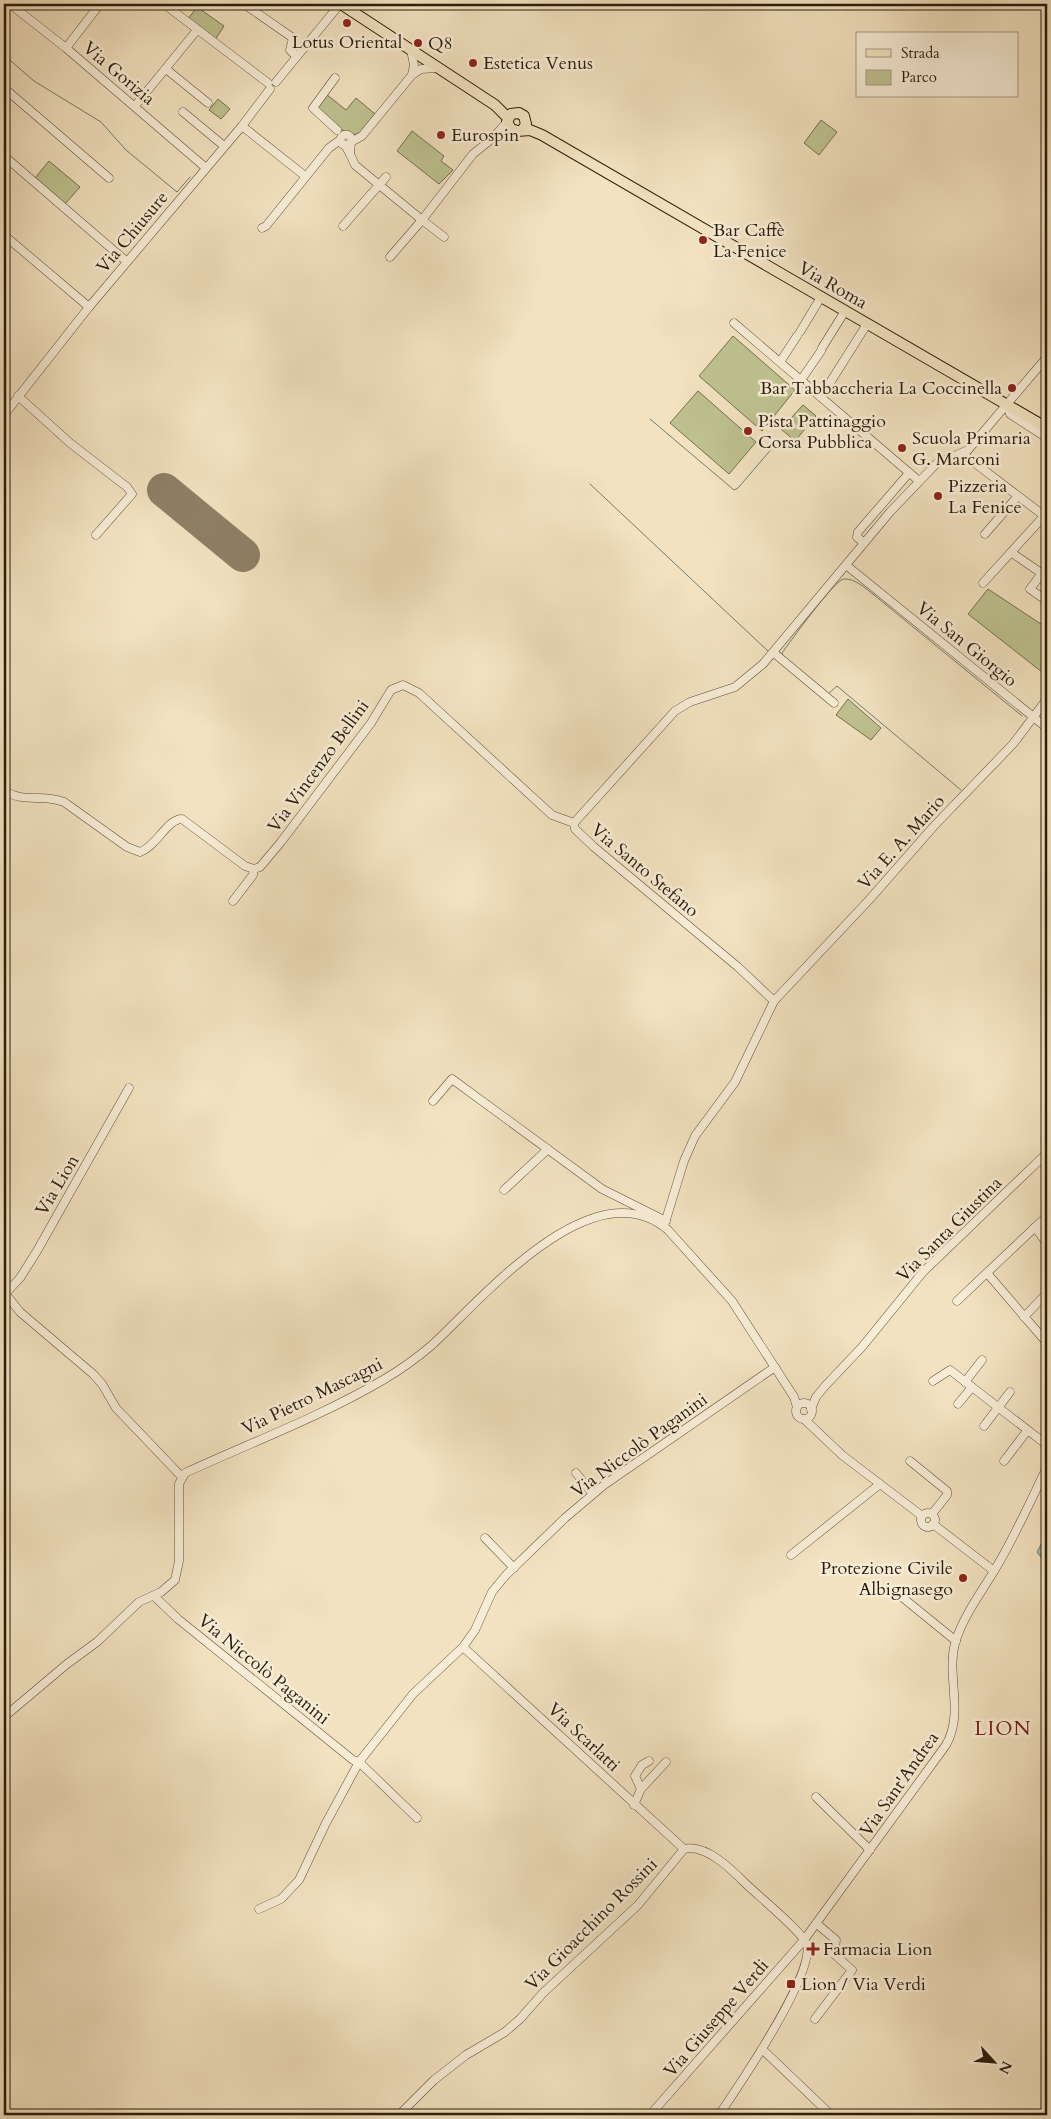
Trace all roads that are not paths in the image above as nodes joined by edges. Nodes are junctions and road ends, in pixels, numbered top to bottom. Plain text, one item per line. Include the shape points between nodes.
1 (10, 4) edge
2 (100, 4) edge
3 (244, 4) edge
4 (340, 4) edge
5 (170, 5) edge
6 (198, 30) junction
7 (66, 48) junction
8 (411, 50) junction
9 (296, 56) junction
10 (438, 68) junction
11 (166, 69) junction
12 (412, 75) junction
13 (335, 78) dead end
14 (271, 85) junction
15 (4, 88) edge
16 (208, 103) dead end
17 (134, 106) junction
18 (183, 112) dead end
19 (509, 118) junction
20 (242, 126) junction
21 (522, 127) junction
22 (493, 138) junction
23 (344, 139) junction
24 (224, 146) junction
25 (4, 156) edge
26 (206, 168) junction
27 (306, 176) junction
28 (386, 177) dead end
29 (109, 178) dead end
30 (379, 185) junction
31 (422, 220) junction
32 (342, 226) dead end
33 (262, 228) dead end
34 (4, 236) edge
35 (444, 237) dead end
36 (390, 257) dead end
37 (126, 262) junction
38 (821, 297) junction
39 (89, 307) junction
40 (845, 311) junction
41 (734, 323) dead end
42 (867, 324) junction
43 (1047, 357) edge
44 (780, 362) junction
45 (801, 380) junction
46 (18, 396) junction
47 (821, 397) junction
48 (1007, 403) junction
49 (4, 415) edge
50 (1047, 428) edge
51 (1047, 438) edge
52 (963, 454) junction
53 (909, 473) junction
54 (919, 481) junction
55 (1017, 497) junction
56 (881, 504) junction
57 (890, 512) junction
58 (1045, 517) edge
59 (985, 534) dead end
60 (96, 535) dead end
61 (864, 543) junction
62 (1012, 552) junction
63 (853, 555) junction
64 (846, 565) junction
65 (839, 574) junction
66 (1044, 575) edge
67 (868, 582) junction
68 (983, 583) dead end
69 (1047, 601) edge
70 (774, 653) junction
71 (1047, 699) edge
72 (834, 703) dead end
73 (1035, 718) junction
74 (1047, 728) edge
75 (4, 790) edge
76 (574, 823) junction
77 (254, 869) junction
78 (233, 901) dead end
79 (774, 1001) junction
80 (129, 1088) dead end
81 (433, 1101) dead end
82 (548, 1148) junction
83 (1047, 1153) edge
84 (504, 1190) dead end
85 (649, 1215) junction
86 (1047, 1216) edge
87 (665, 1224) junction
88 (1035, 1227) junction
89 (1047, 1244) edge
90 (986, 1273) junction
91 (4, 1293) edge
92 (1047, 1293) edge
93 (957, 1301) dead end
94 (1024, 1317) junction
95 (1047, 1343) edge
96 (982, 1360) dead end
97 (775, 1367) junction
98 (933, 1381) dead end
99 (968, 1384) junction
100 (1010, 1392) dead end
101 (958, 1404) dead end
102 (805, 1407) junction
103 (998, 1408) junction
104 (804, 1419) junction
105 (813, 1425) junction
106 (984, 1426) dead end
107 (1027, 1431) junction
108 (1047, 1445) edge
109 (910, 1461) dead end
110 (1004, 1461) dead end
111 (1047, 1467) edge
112 (576, 1474) dead end
113 (181, 1476) junction
114 (880, 1484) junction
115 (593, 1494) junction
116 (932, 1514) junction
117 (922, 1516) junction
118 (933, 1524) junction
119 (485, 1538) dead end
120 (791, 1555) dead end
121 (514, 1568) junction
122 (994, 1571) junction
123 (897, 1593) dead end
124 (154, 1596) junction
125 (956, 1641) junction
126 (463, 1647) junction
127 (4, 1717) edge
128 (649, 1761) dead end
129 (359, 1762) junction
130 (666, 1762) dead end
131 (641, 1789) junction
132 (816, 1797) dead end
133 (634, 1805) junction
134 (417, 1818) dead end
135 (684, 1850) junction
136 (870, 1850) junction
137 (259, 1909) dead end
138 (817, 1924) junction
139 (804, 1940) junction
140 (815, 2019) dead end
141 (762, 2049) junction
142 (399, 2115) edge
143 (650, 2115) edge
144 (719, 2115) edge
145 (831, 2115) edge

1 - 7 street, Via Gorizia
2 - 7 street
3 - 9 street via 293,38 290,50
4 - 8 main road
4 - 9 street, Via Chiusure
5 - 6 street
6 - 11 street
6 - 14 street
7 - 17 street, Via Gorizia
8 - 10 main road
8 - 12 street
9 - 14 street, Via Chiusure
10 - 12 street via 421,69
10 - 19 main road via 495,105
11 - 16 street
11 - 17 street
12 - 23 street via 362,136
13 - 23 street via 313,108
14 - 20 street, Via Chiusure
15 - 29 street
17 - 26 street, Via Gorizia
18 - 24 street
19 - 21 main road via 509,127
19 - 21 main road via 522,114
19 - 22 street
20 - 24 street, Via Chiusure
20 - 27 street
21 - 22 street
21 - 38 main road, Via Roma via 542,135
22 - 31 street via 469,158
23 - 27 street via 329,148
23 - 30 street via 355,165
24 - 26 street, Via Chiusure
25 - 37 street
26 - 37 street, Via Chiusure
27 - 33 street
28 - 30 street
30 - 31 street
30 - 32 street
31 - 35 street
31 - 36 street
34 - 39 street
37 - 39 street, Via Chiusure
38 - 40 main road, Via Roma
38 - 44 street
39 - 46 street, Via Chiusure
40 - 42 main road, Via Roma
40 - 45 street
41 - 44 street
42 - 47 street
42 - 48 main road, Via Roma
43 - 48 street, Via Santo Stefano
44 - 45 street
45 - 47 street
46 - 49 street, Via Chiusure
46 - 60 street via 132,494
47 - 53 street
48 - 50 main road, Via Roma
48 - 51 street, Via Roma via 1010,414
48 - 52 street, Via Santo Stefano
52 - 54 street, Via Santo Stefano via 936,464
52 - 55 street
53 - 54 street
53 - 56 street
54 - 57 street, Via Santo Stefano
55 - 58 street
55 - 59 street
56 - 57 street
56 - 61 street via 858,532 857,537
57 - 61 street, Via Santo Stefano
58 - 62 street
61 - 63 street, Via Santo Stefano
62 - 66 street
62 - 68 street
63 - 64 street, Via Santo Stefano
63 - 67 street, Via San Giorgio via 857,568
64 - 65 street, Via Santo Stefano
64 - 67 street, Via San Giorgio
65 - 67 street, Via San Giorgio
65 - 70 street, Via Santo Stefano
66 - 69 street via 1030,589
67 - 73 street, Via San Giorgio
70 - 72 street
70 - 76 street, Via Santo Stefano via 735,687 690,702 675,711
71 - 73 street, Via E. A. Mario
73 - 74 street, Via San Giorgio
73 - 79 street, Via E. A. Mario
75 - 77 street via 18,798 54,798 64,802 126,848 140,852 151,847 173,822 182,819 245,866
76 - 77 street, Via Vincenzo Bellini via 552,815 419,693 409,687 397,686 281,842 260,867
76 - 79 street, Via Santo Stefano via 575,829 594,848 745,973
77 - 78 street, Via Vincenzo Bellini
79 - 87 street via 735,1082 695,1136
80 - 91 street, Via Lion via 28,1265
81 - 82 street, Via Pietro Mascagni via 452,1079
82 - 84 street
82 - 85 street, Via Pietro Mascagni via 602,1189
83 - 102 street, Via Santa Giustina via 923,1272 862,1347
85 - 87 street, Via Pietro Mascagni
85 - 113 street, Via Pietro Mascagni via 611,1212 581,1222 510,1268 430,1347 384,1380
86 - 88 street
87 - 97 street, Via Pietro Mascagni via 732,1301
88 - 89 street
88 - 90 street
90 - 93 street
90 - 94 street
91 - 113 street, Via Lion via 20,1312 93,1374 116,1408
92 - 94 street
94 - 95 street
96 - 99 street
97 - 102 street, Via Pietro Mascagni via 794,1397
97 - 115 street, Via Niccolò Paganini
98 - 99 street via 950,1370
99 - 101 street
99 - 103 street
100 - 103 street
102 - 104 street
102 - 104 street via 797,1415
102 - 105 street, Via Pietro Mascagni
103 - 106 street
103 - 107 street
104 - 105 street
105 - 114 street via 833,1447
107 - 108 street
107 - 110 street
109 - 116 street via 947,1491
111 - 122 street, Via Sant'Andrea
112 - 115 street
113 - 124 street via 177,1574 171,1585
114 - 117 street
114 - 120 street
115 - 121 street, Via Niccolò Paganini
116 - 117 street
116 - 118 street
117 - 118 street via 924,1526
118 - 122 street
119 - 121 street
121 - 126 street, Via Niccolò Paganini via 492,1592 475,1630
122 - 125 street, Via Sant'Andrea via 962,1624
123 - 125 street
124 - 127 street via 139,1602 97,1642
124 - 129 street, Via Niccolò Paganini via 266,1692
125 - 136 street, Via Sant'Andrea via 952,1734
126 - 129 street, Via Niccolò Paganini via 413,1694
126 - 133 street, Via Scarlatti
128 - 131 street via 635,1776
129 - 134 street, Via Niccolò Paganini
129 - 137 street, Via Niccolò Paganini via 298,1880 280,1899
130 - 131 street
131 - 133 street
132 - 136 street
133 - 135 street, Via Scarlatti
135 - 139 street via 694,1848 725,1865
135 - 142 street, Via Gioacchino Rossini via 638,1905 505,2032 434,2080
136 - 138 street, Via Sant'Andrea
138 - 139 street, Via Sant'Andrea
138 - 140 street via 836,1940 834,1954 852,1970
139 - 141 street via 806,1953 797,1984
139 - 143 street, Via Giuseppe Verdi
141 - 144 street
141 - 145 street

